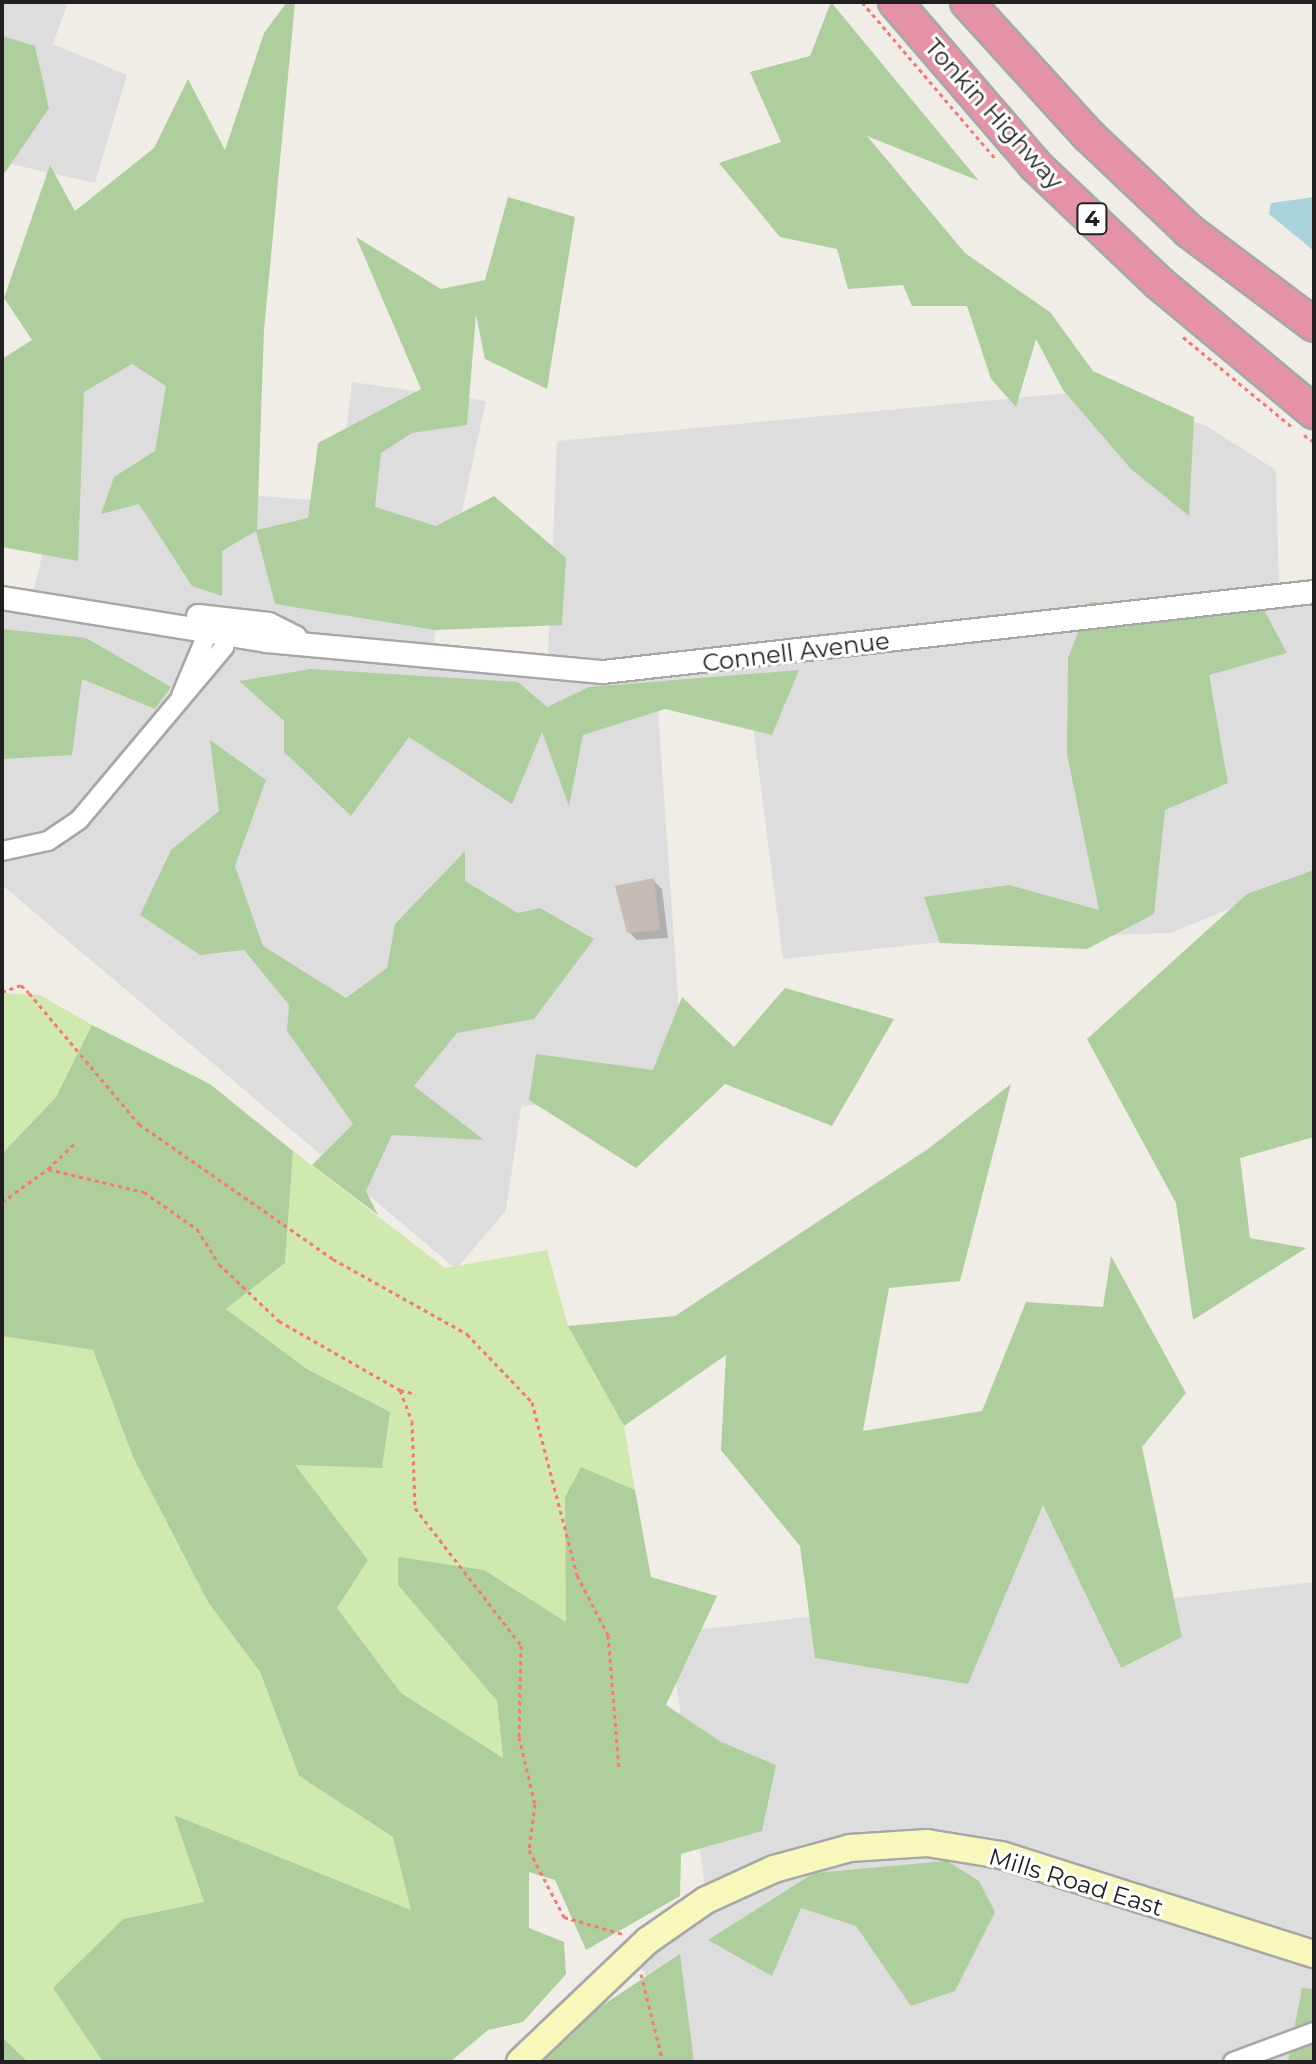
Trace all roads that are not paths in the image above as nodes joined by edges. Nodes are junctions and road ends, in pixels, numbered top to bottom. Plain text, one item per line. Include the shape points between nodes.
1 (895, 2) edge
2 (967, 2) edge
3 (1314, 325) edge
4 (1314, 412) edge
5 (1308, 596) edge
6 (2, 598) edge
7 (220, 629) junction
8 (2, 851) edge
9 (1314, 1954) edge
10 (1314, 2032) edge
11 (520, 2062) edge
12 (1233, 2062) edge

1 - 4 highway, Tonkin Highway / 4 via 1035,165 1159,283
2 - 3 highway, 4 via 1178,220
5 - 7 street, Connell Avenue via 603,672 505,668 296,638 269,624
6 - 7 street, Connell Avenue
7 - 8 street via 181,696 79,820 48,841
9 - 11 main road, Mills Road East via 1001,1855 927,1843 850,1848 774,1869 706,1900 642,1946
10 - 12 street

